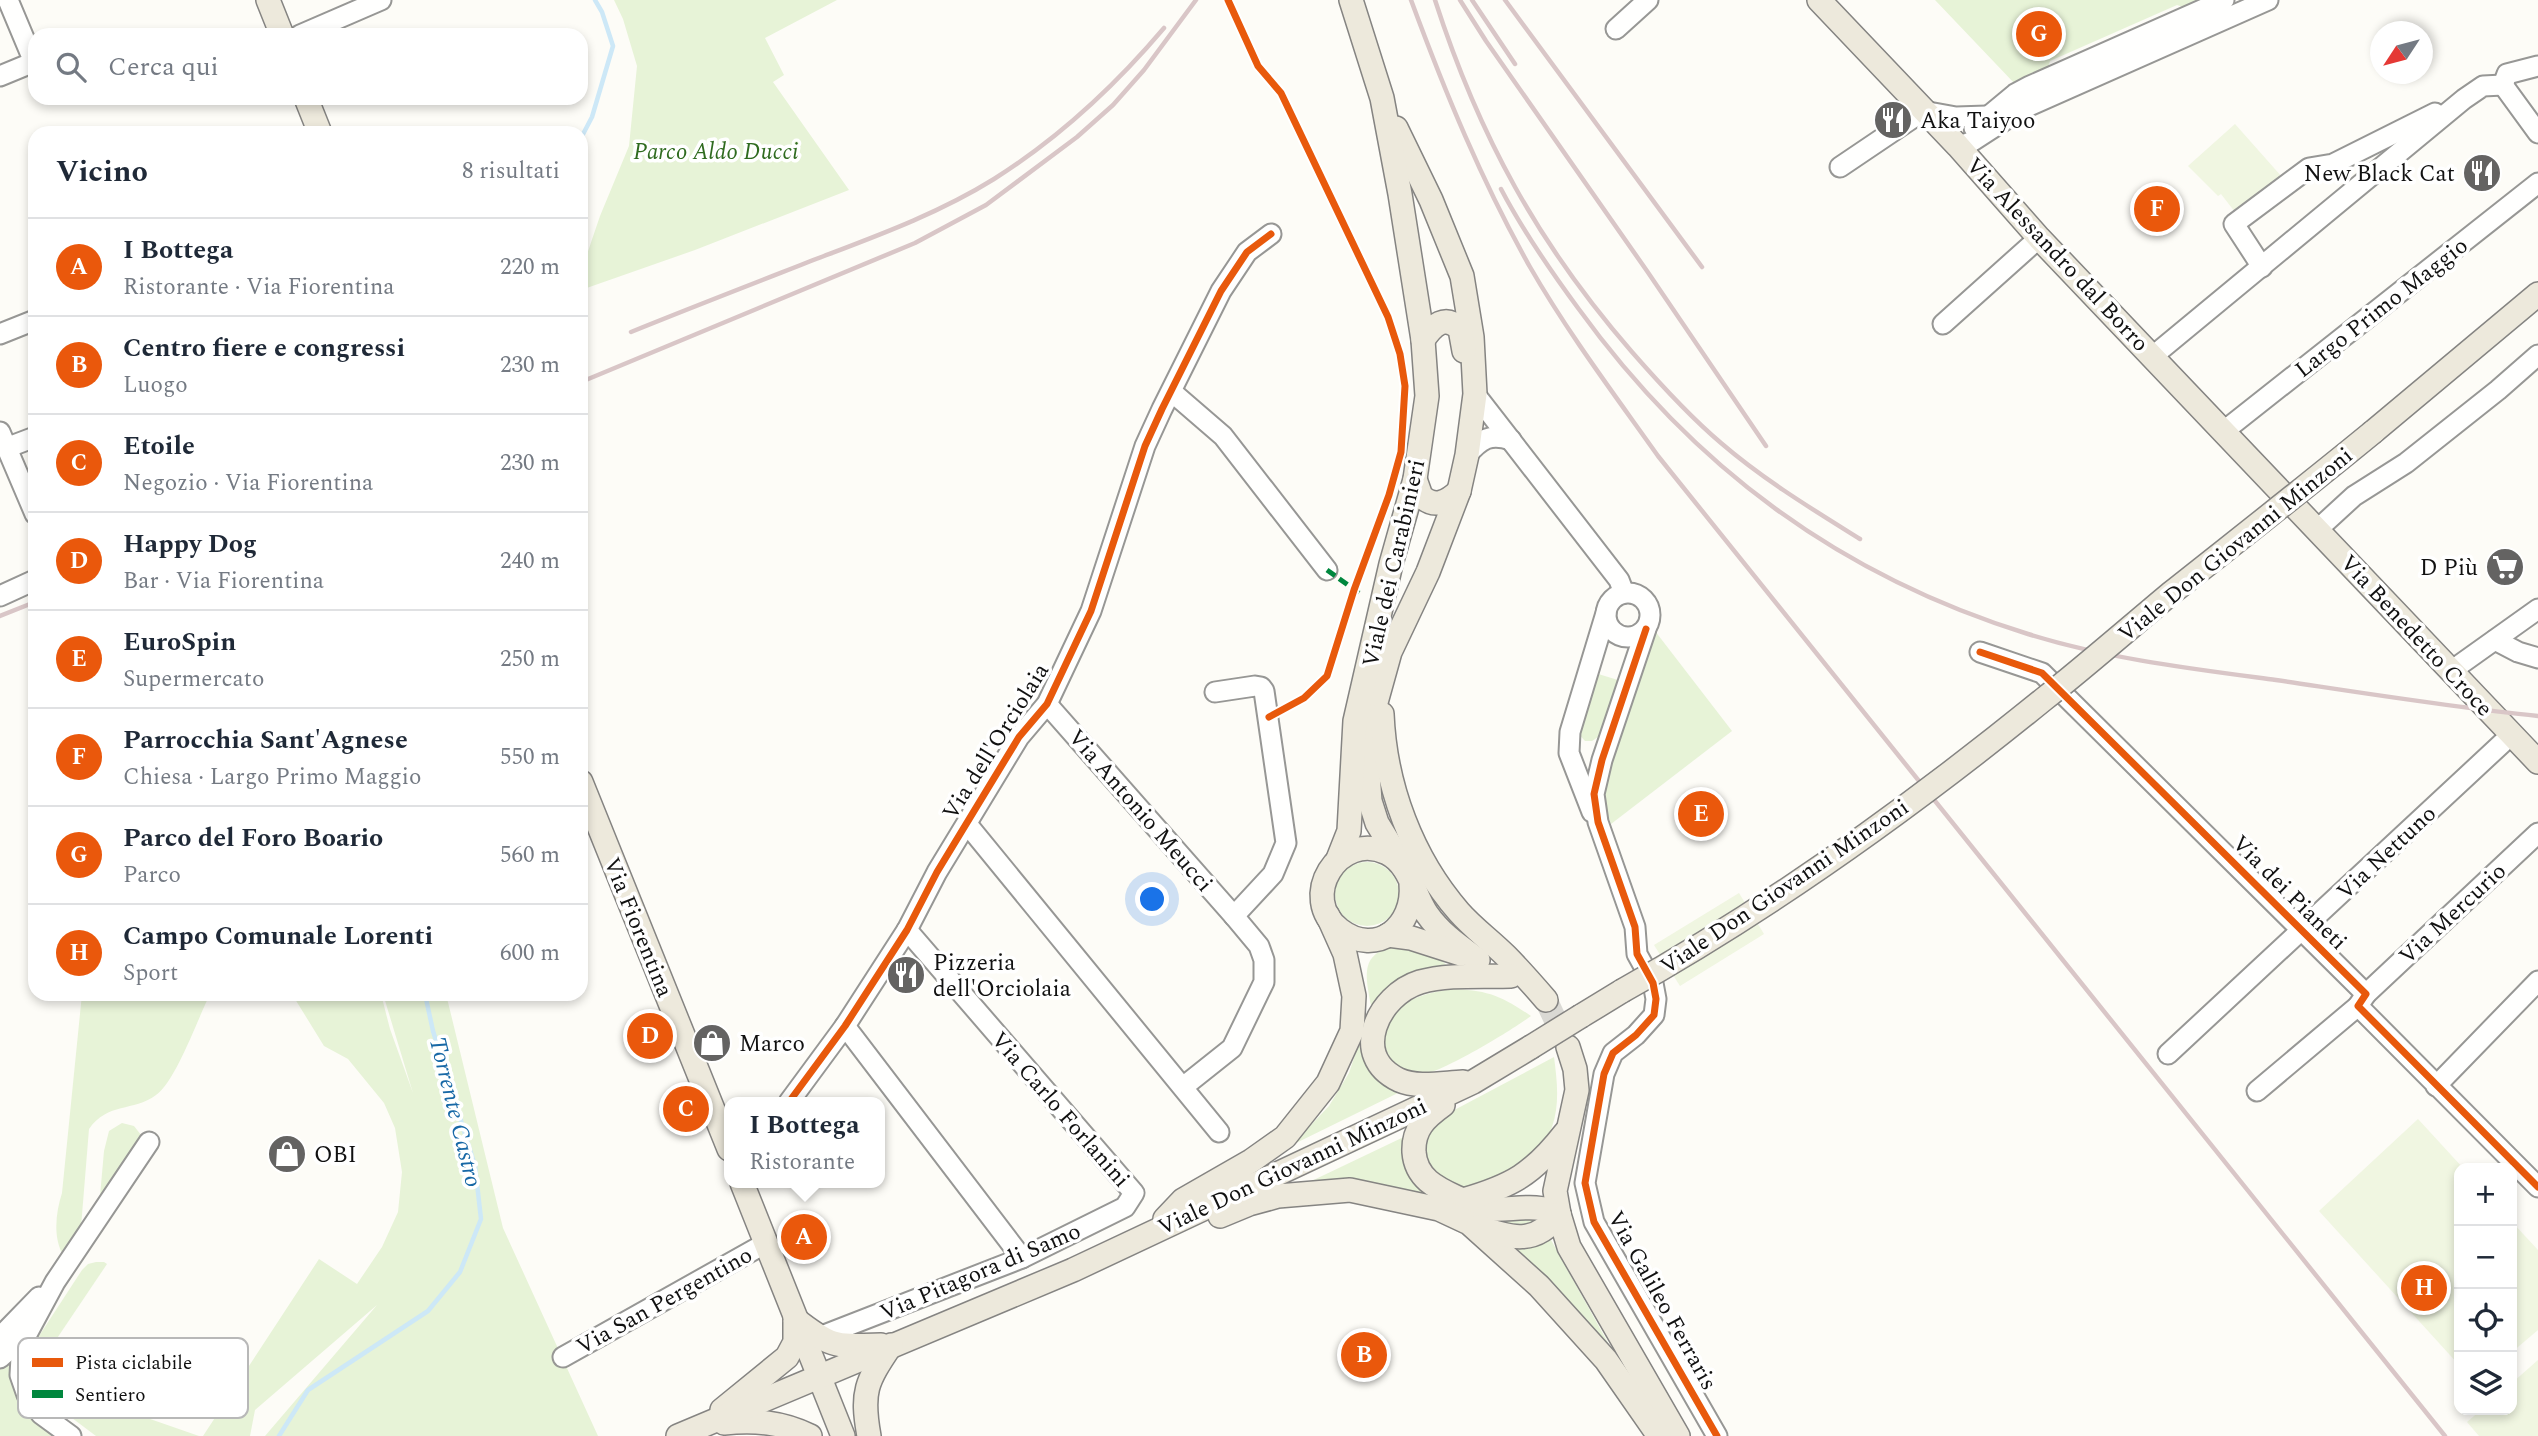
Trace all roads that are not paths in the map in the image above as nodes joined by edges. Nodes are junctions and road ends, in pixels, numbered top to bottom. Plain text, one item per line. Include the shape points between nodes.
1 (8, 0) edge
2 (268, 0) edge
3 (380, 0) edge
4 (1351, 0) edge
5 (1648, 0) edge
6 (1819, 0) edge
7 (2224, 0) edge
8 (2268, 0) edge
9 (279, 28) edge
10 (316, 28) edge
11 (1616, 29) dead end
12 (28, 48) edge
13 (28, 64) edge
14 (2538, 66) edge
15 (0, 76) edge
16 (2503, 85) junction
17 (1382, 98) junction
18 (2464, 99) junction
19 (309, 105) edge
20 (1923, 111) junction
21 (1988, 122) junction
22 (317, 126) edge
23 (2538, 132) edge
24 (1958, 146) junction
25 (1840, 167) dead end
26 (1977, 168) junction
27 (2538, 183) edge
28 (1270, 234) dead end
29 (2039, 237) junction
30 (2262, 267) junction
31 (2538, 294) edge
32 (28, 323) edge
33 (1943, 324) dead end
34 (0, 334) edge
35 (1423, 340) junction
36 (2538, 355) edge
37 (2154, 356) junction
38 (1474, 388) junction
39 (1172, 392) junction
40 (2224, 431) junction
41 (28, 438) edge
42 (3, 440) edge
43 (1511, 440) junction
44 (1467, 455) junction
45 (1415, 479) junction
46 (1459, 491) junction
47 (28, 498) edge
48 (2296, 508) joint
49 (2318, 529) junction
50 (1327, 570) dead end
51 (28, 583) edge
52 (1624, 593) junction
53 (0, 596) edge
54 (2538, 609) edge
55 (1606, 613) junction
56 (1646, 629) junction
57 (2495, 640) junction
58 (1980, 652) dead end
59 (2538, 658) edge
60 (1387, 662) junction
61 (2451, 671) junction
62 (1214, 692) dead end
63 (1047, 704) junction
64 (1570, 732) junction
65 (2511, 735) junction
66 (1607, 744) junction
67 (2538, 762) edge
68 (588, 799) edge
69 (1598, 822) junction
70 (967, 824) junction
71 (2538, 834) edge
72 (1338, 859) junction
73 (1408, 876) junction
74 (1234, 916) junction
75 (1328, 916) junction
76 (906, 930) junction
77 (2302, 930) junction
78 (1386, 935) junction
79 (1478, 960) junction
80 (1511, 976) junction
81 (2538, 981) edge
82 (2362, 1000) junction
83 (845, 1026) junction
84 (1371, 1040) junction
85 (1568, 1047) tunnel mouth
86 (2168, 1054) dead end
87 (1473, 1082) junction
88 (2436, 1086) junction
89 (1184, 1087) junction
90 (2257, 1091) dead end
91 (793, 1097) edge
92 (1567, 1131) junction
93 (1219, 1132) dead end
94 (724, 1137) edge
95 (149, 1142) dead end
96 (2536, 1181) edge
97 (744, 1188) edge
98 (1133, 1193) joint
99 (1463, 1200) junction
100 (1559, 1214) junction
101 (1469, 1223) junction
102 (1153, 1231) junction
103 (766, 1243) junction
104 (1022, 1258) junction
105 (55, 1282) junction
106 (795, 1319) junction
107 (27, 1334) junction
108 (823, 1336) junction
109 (0, 1337) edge
110 (22, 1338) edge
111 (26, 1338) edge
112 (18, 1342) edge
113 (891, 1345) junction
114 (563, 1357) dead end
115 (0, 1358) edge
116 (819, 1377) junction
117 (46, 1418) edge
118 (703, 1425) junction
119 (71, 1436) edge
120 (678, 1436) edge
121 (810, 1436) edge
122 (843, 1436) edge
123 (869, 1436) edge
124 (1659, 1436) edge
125 (1678, 1436) edge
126 (1717, 1436) edge

1 - 12 street
2 - 9 main road
3 - 10 street
4 - 17 main road, Viale dei Carabinieri
5 - 11 street
6 - 20 main road, Via Alessandro dal Borro
7 - 21 street via 2015,94
8 - 21 street
13 - 15 street
14 - 16 street via 2507,74
16 - 18 street via 2483,86
16 - 23 street
17 - 35 main road, Viale dei Carabinieri
17 - 38 main road, Viale dei Carabinieri via 1462,276
18 - 30 street
18 - 30 street via 2333,164 2309,168 2234,224
19 - 22 main road
20 - 21 street
20 - 24 main road, Via Alessandro dal Borro
20 - 25 street
21 - 24 street
21 - 26 street
24 - 26 main road, Via Alessandro dal Borro
26 - 29 main road, Via Alessandro dal Borro
27 - 40 street, Largo Primo Maggio
28 - 39 street, Via dell'Orciolaia via 1247,252 1221,291
29 - 33 street
29 - 37 main road, Via Alessandro dal Borro
30 - 37 street
31 - 87 main road, Viale Don Giovanni Minzoni, bridge via 1932,787 1821,868
32 - 34 street
35 - 38 main road via 1440,322 1460,329 1466,372
35 - 45 main road, Viale dei Carabinieri via 1427,396
36 - 49 street via 2406,463 2354,496
37 - 40 main road, Via Alessandro dal Borro
38 - 43 street
38 - 44 main road, Viale dei Carabinieri
39 - 50 street via 1223,436
39 - 63 street, Via dell'Orciolaia via 1145,446 1091,611
40 - 48 main road, Via Alessandro dal Borro
41 - 42 street
42 - 47 street
43 - 44 street via 1489,438
43 - 52 street via 1619,580
44 - 46 main road, Viale dei Carabinieri
45 - 46 main road via 1421,496 1433,503 1449,500
45 - 72 main road, Viale dei Carabinieri via 1355,721 1349,831
46 - 60 main road, Viale dei Carabinieri
48 - 49 main road, Via Benedetto Croce
49 - 61 main road, Via Benedetto Croce
51 - 53 street
52 - 55 street via 1611,600
52 - 56 street via 1637,594 1647,603 1651,616
54 - 57 street
55 - 56 street via 1609,627 1620,636 1634,637
55 - 64 street
56 - 66 street
57 - 59 street
57 - 61 street
58 - 77 street, Via dei Pianeti via 2042,673
60 - 73 main road, Viale dei Carabinieri via 1375,706 1367,778 1377,823
60 - 80 main road, Viale dei Carabinieri via 1383,730 1397,800 1411,836 1459,912 1546,1000
61 - 65 main road, Via Benedetto Croce
62 - 74 street via 1255,686 1264,691 1286,842 1273,874
63 - 70 street, Via dell'Orciolaia via 1019,737
63 - 74 street, Via Antonio Meucci
64 - 66 street via 1584,751
64 - 69 street via 1569,753 1587,805
65 - 67 main road, Via Benedetto Croce
65 - 77 street, Via Nettuno
66 - 69 street via 1594,794
68 - 94 main road, Via Fiorentina
69 - 126 street, Via Galileo Ferraris via 1635,927 1637,954 1656,999 1654,1015 1613,1053 1604,1074 1585,1183 1594,1222
70 - 76 street, Via dell'Orciolaia
70 - 89 street
71 - 82 street, Via Mercurio
72 - 73 main road via 1357,850 1380,850 1398,861
72 - 75 main road via 1322,888
73 - 78 main road via 1413,898 1409,913
73 - 79 main road, Viale dei Carabinieri via 1442,933
74 - 89 street, Via Antonio Meucci via 1259,946 1264,982 1232,1048
75 - 78 main road via 1336,928 1356,938
75 - 102 main road via 1345,954 1354,996 1352,1031 1328,1083 1285,1137 1183,1200
76 - 83 street, Via dell'Orciolaia
76 - 98 street, Via Carlo Forlanini
77 - 82 street, Via dei Pianeti
77 - 86 street, Via Nettuno
78 - 79 main road via 1411,938
78 - 84 main road via 1368,949 1362,964
79 - 80 main road
80 - 84 main road via 1419,982 1386,1004
81 - 88 street
82 - 88 street, Via dei Pianeti
82 - 90 street, Via Mercurio
83 - 91 street, Via dell'Orciolaia
83 - 104 street
84 - 87 main road via 1375,1055 1397,1079 1413,1084
85 - 92 main road via 1577,1090
87 - 99 main road via 1426,1118 1414,1143 1414,1157 1427,1181
87 - 102 main road, Viale Don Giovanni Minzoni
88 - 96 street, Via dei Pianeti
89 - 93 street
92 - 99 main road via 1546,1158 1520,1178
92 - 100 main road via 1555,1191
95 - 105 street
97 - 103 main road
98 - 104 street, Via Pitagora di Samo via 1125,1207
99 - 100 main road via 1478,1208 1532,1206
100 - 101 main road via 1550,1226 1522,1238
100 - 125 main road via 1569,1247
101 - 102 main road via 1439,1209 1350,1190 1278,1196 1194,1227
101 - 124 main road via 1539,1286 1606,1360
102 - 113 main road, Viale Don Giovanni Minzoni via 1073,1270
103 - 106 main road
103 - 114 street, Via San Pergentino
104 - 108 street, Via Pitagora di Samo
105 - 107 street
105 - 109 street
106 - 108 main road
106 - 116 main road
106 - 118 main road via 795,1342 787,1357
107 - 110 street
107 - 111 street
108 - 113 main road via 828,1343 844,1346
112 - 115 street
113 - 116 main road, Viale Don Giovanni Minzoni
113 - 123 main road via 866,1388
116 - 118 main road, Viale Don Giovanni Minzoni
116 - 122 main road
117 - 119 street
118 - 120 main road
118 - 121 main road via 749,1420 788,1425

